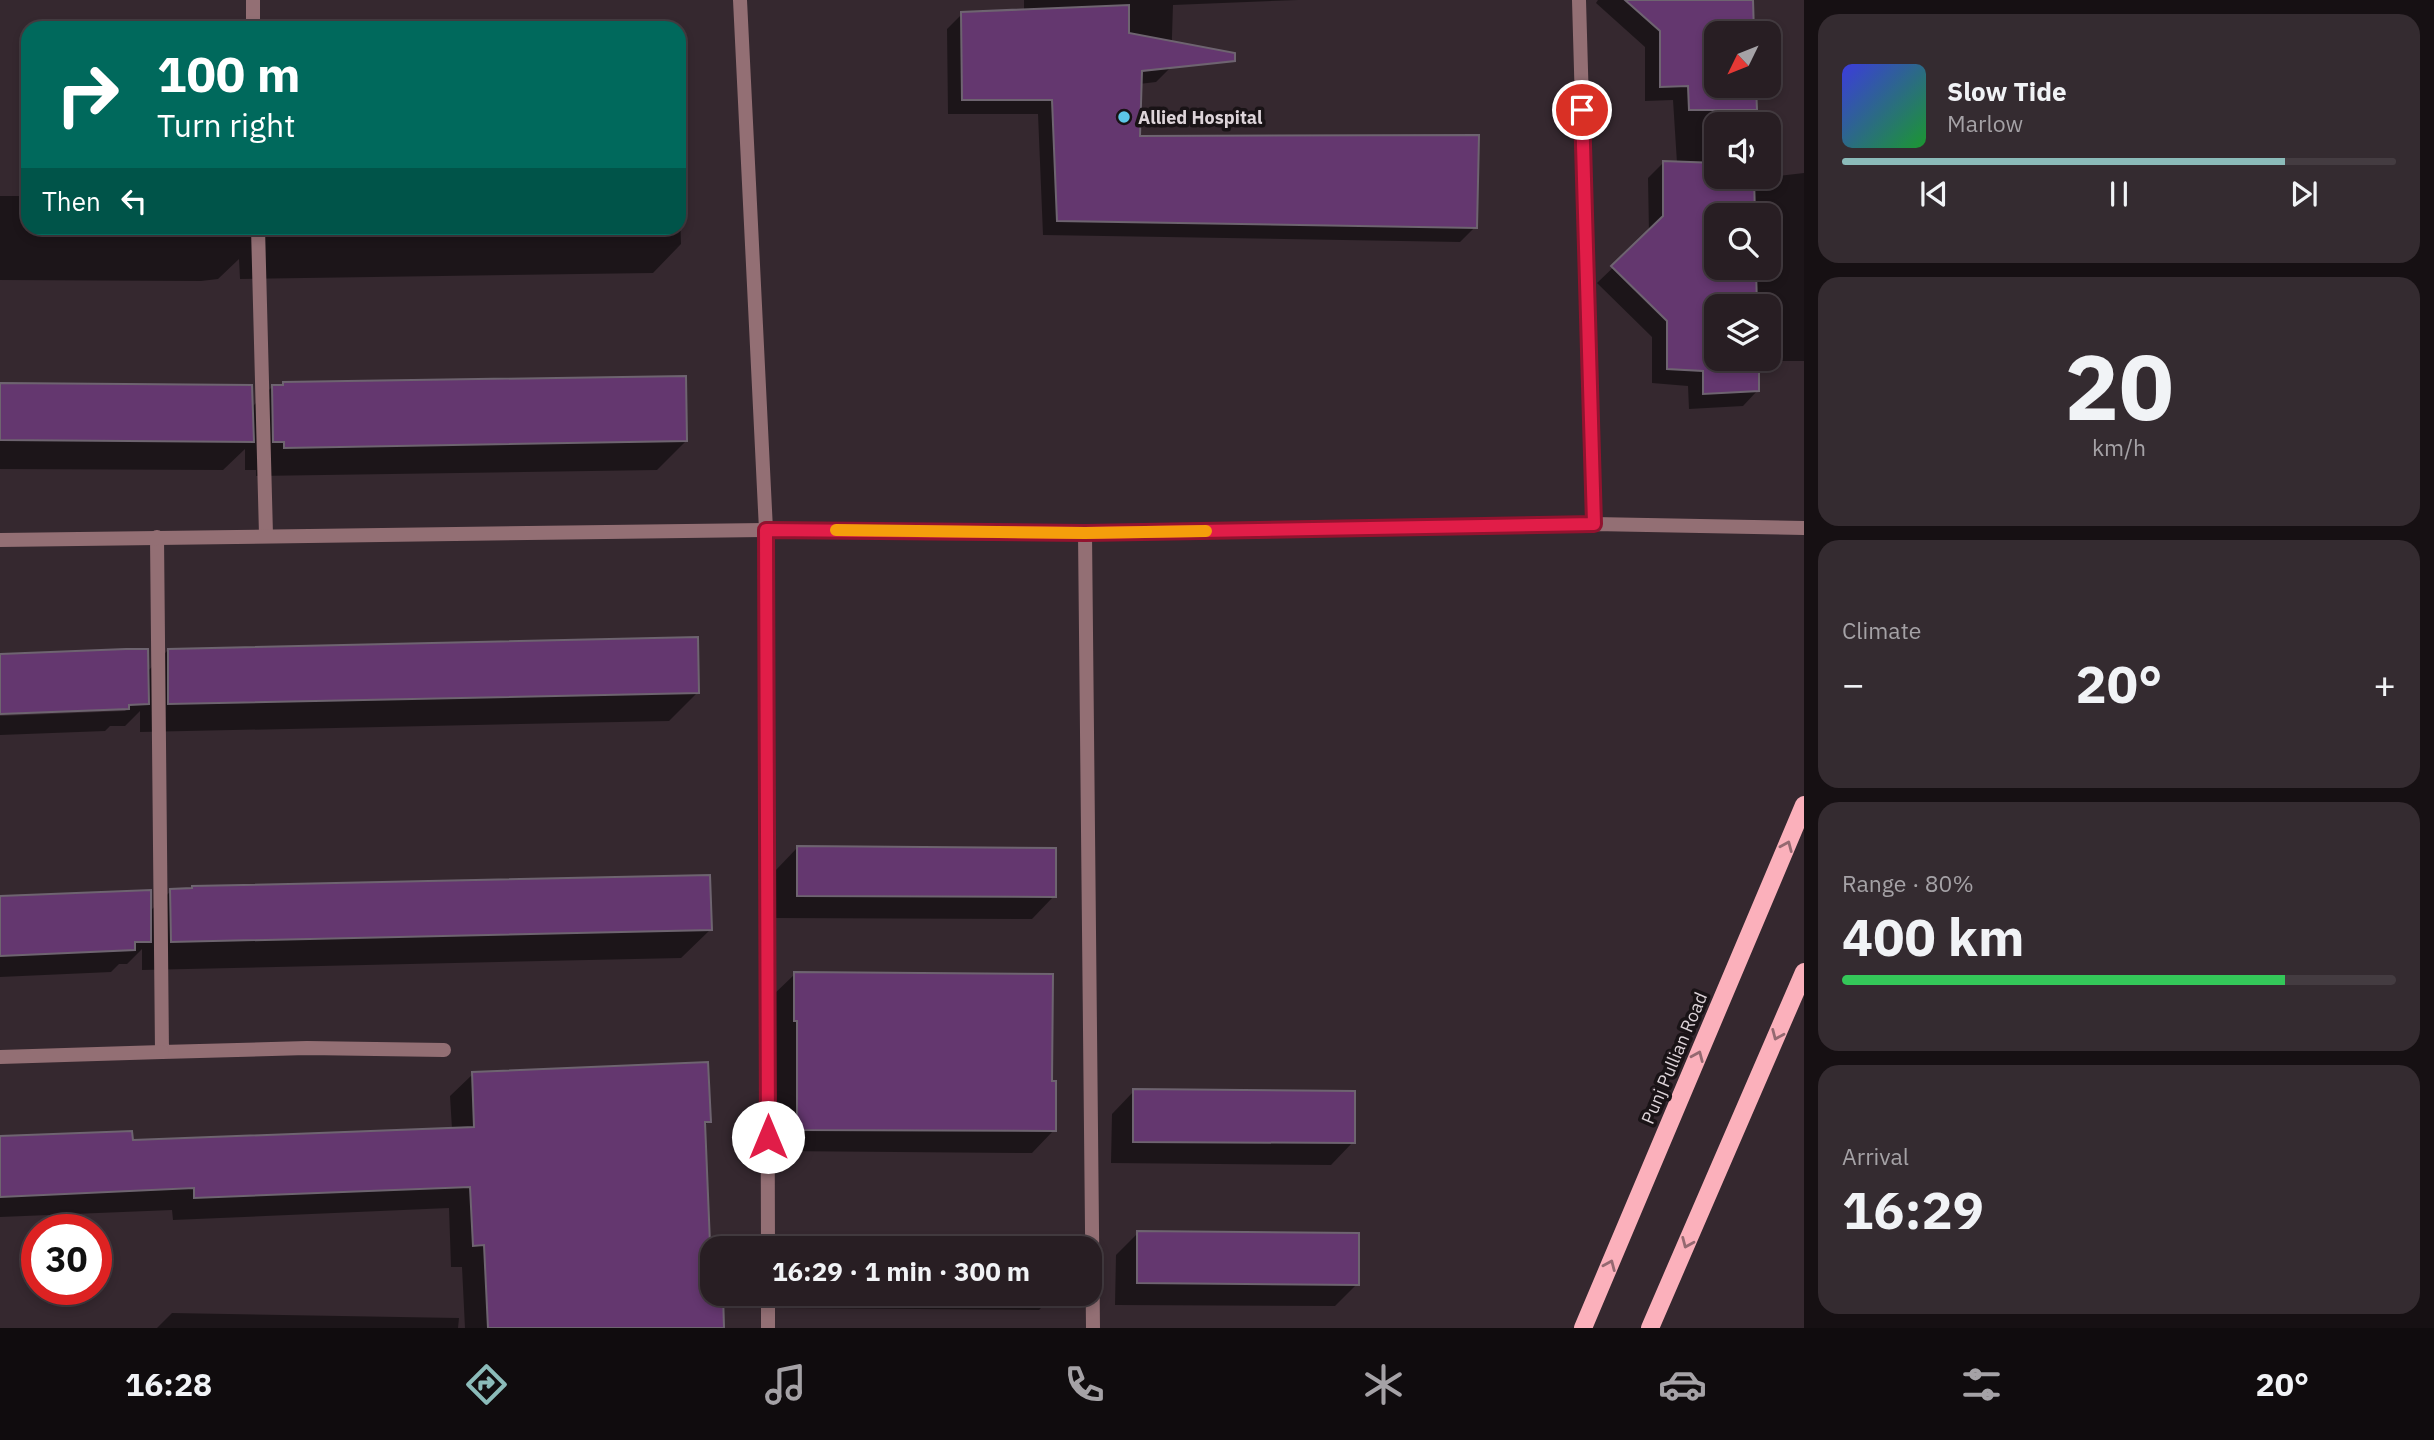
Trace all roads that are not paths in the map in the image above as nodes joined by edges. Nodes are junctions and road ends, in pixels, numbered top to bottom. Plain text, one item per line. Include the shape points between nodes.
1 (253, 0) edge
2 (740, 0) edge
3 (1579, 0) edge
4 (253, 21) edge
5 (258, 235) edge
6 (1594, 524) junction
7 (1804, 528) edge
8 (766, 530) junction
9 (1085, 533) junction
10 (266, 535) junction
11 (157, 537) junction
12 (0, 540) edge
13 (1804, 804) edge
14 (1804, 972) edge
15 (444, 1050) dead end
16 (162, 1052) junction
17 (0, 1058) edge
18 (768, 1236) edge
19 (768, 1306) edge
20 (768, 1328) edge
21 (1093, 1328) edge
22 (1583, 1328) edge
23 (1650, 1328) edge

1 - 4 street
2 - 8 street
3 - 6 street
5 - 10 street
6 - 7 street
6 - 9 street
8 - 9 street
8 - 10 street
8 - 18 street
9 - 21 street
10 - 11 street
11 - 12 street
11 - 16 street
22 -> 13 main road, Punj Pullian Road
14 -> 23 main road
15 - 16 street
16 - 17 street
19 - 20 street

